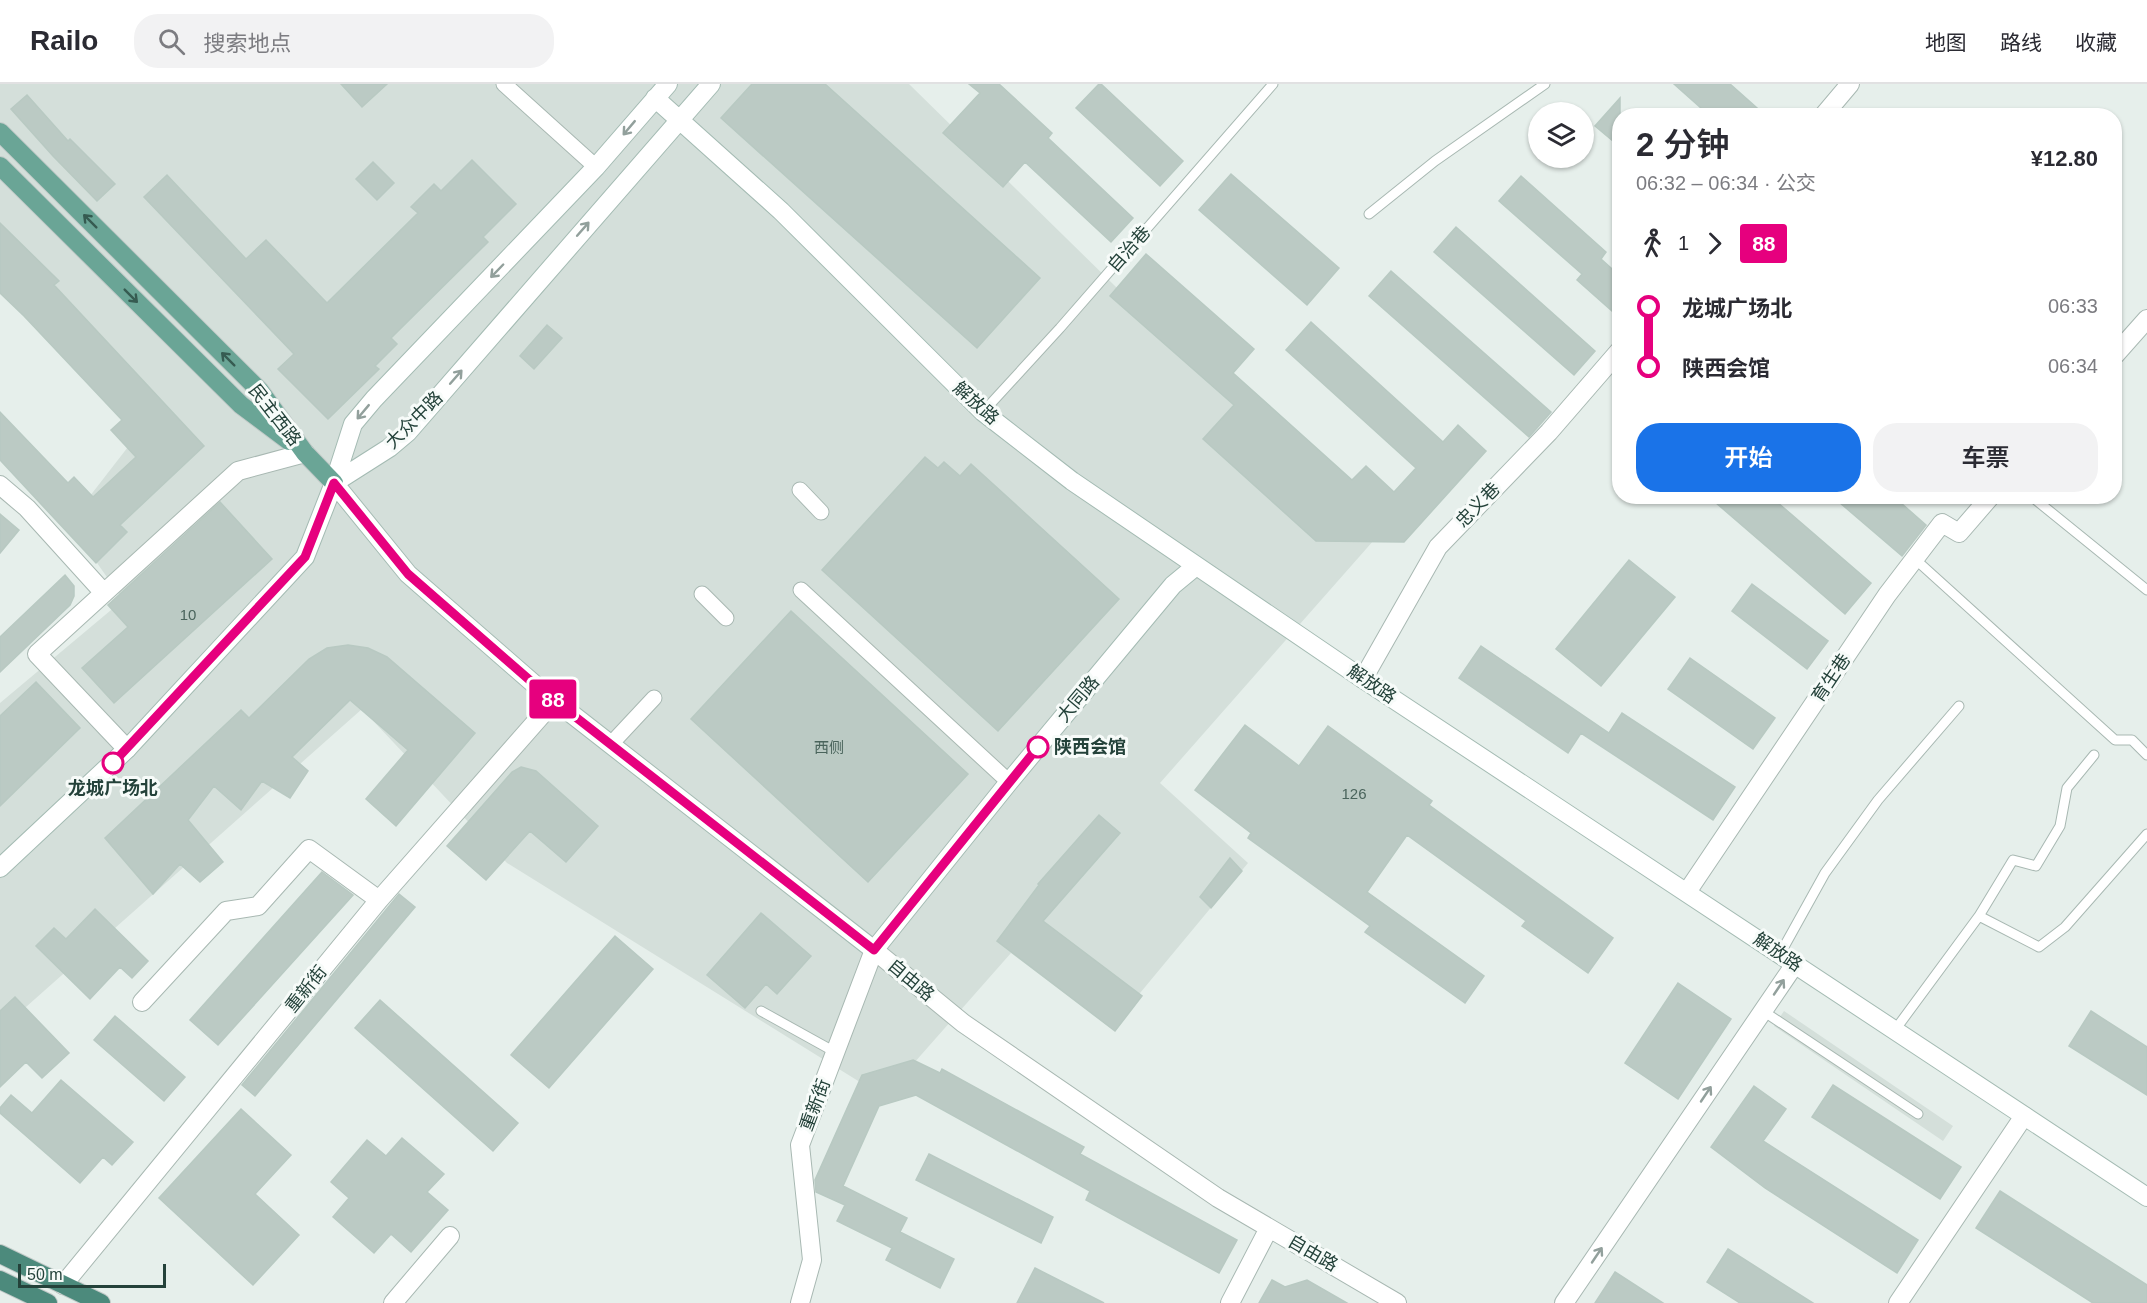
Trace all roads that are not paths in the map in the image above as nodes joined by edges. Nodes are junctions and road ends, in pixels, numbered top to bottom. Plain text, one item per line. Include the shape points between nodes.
1 (504, 84) edge
2 (668, 84) edge
3 (711, 84) edge
4 (1273, 84) edge
5 (1545, 84) edge
6 (1850, 84) edge
7 (655, 98) junction
8 (1830, 108) edge
9 (678, 120) junction
10 (0, 132) edge
11 (0, 166) edge
12 (596, 167) junction
13 (1369, 214) dead end
14 (2147, 319) edge
15 (2122, 347) edge
16 (1612, 359) edge
17 (983, 412) junction
18 (304, 453) junction
19 (334, 483) junction
20 (0, 485) edge
21 (800, 490) dead end
22 (1984, 504) edge
23 (2041, 504) edge
24 (821, 512) dead end
25 (1915, 560) junction
26 (1196, 566) junction
27 (801, 590) dead end
28 (2147, 590) edge
29 (104, 593) junction
30 (702, 594) dead end
31 (726, 618) dead end
32 (1363, 679) junction
33 (654, 698) dead end
34 (555, 700) junction
35 (1959, 706) dead end
36 (611, 744) junction
37 (127, 749) junction
38 (2147, 754) edge
39 (2094, 755) dead end
40 (1008, 782) junction
41 (2147, 834) edge
42 (0, 868) edge
43 (1687, 892) junction
44 (379, 900) junction
45 (1979, 916) junction
46 (874, 950) junction
47 (1788, 959) junction
48 (142, 1002) dead end
49 (761, 1011) dead end
50 (1763, 1011) junction
51 (1895, 1030) junction
52 (835, 1052) junction
53 (1918, 1114) dead end
54 (2024, 1116) junction
55 (2147, 1197) edge
56 (1269, 1228) junction
57 (450, 1236) dead end
58 (0, 1254) edge
59 (0, 1280) edge
60 (63, 1285) junction
61 (48, 1303) edge
62 (101, 1303) edge
63 (393, 1303) edge
64 (800, 1303) edge
65 (1230, 1303) edge
66 (1397, 1303) edge
67 (1564, 1303) edge
68 (1898, 1303) edge

1 - 12 street
2 - 7 main road
3 - 9 main road, 大众中路
4 - 17 lane, 自治巷
5 - 13 lane via 1435,161
6 - 8 main road
7 - 9 main road, 解放路
7 -> 12 main road
9 - 17 main road, 解放路 via 781,211
19 -> 9 main road, 大众中路 via 408,432
18 -> 10 main road, 民主西路 via 260,391
11 -> 18 main road, 民主西路 via 241,405
12 -> 19 main road via 353,424
14 - 15 main road
16 - 32 main road, 忠义巷 via 1549,432 1438,547
17 - 26 main road, 解放路 via 1072,481
18 - 19 main road
18 - 29 main road via 238,471
19 - 34 main road, 自由路 via 408,574
19 - 37 main road via 305,557
20 - 29 main road via 27,508
21 - 24 street
22 - 25 main road, 育生巷 via 1959,533 1942,523
23 - 28 lane
25 - 38 lane via 2115,740 2132,740
25 - 43 main road, 育生巷 via 1887,595
26 - 32 main road, 解放路
26 - 40 main road, 大同路 via 1173,585
27 - 40 street
29 - 37 main road via 37,654
30 - 31 street
32 - 43 main road, 解放路
33 - 36 street
34 - 36 main road, 自由路
34 - 44 main road, 重新街
35 - 47 lane via 1878,800 1825,873
36 - 46 main road, 自由路
37 - 42 main road
39 - 45 lane via 2067,788 2060,826 2036,866 2013,860
40 - 46 main road, 大同路
41 - 45 lane via 2065,927 2038,946
43 - 47 main road, 解放路
44 - 48 main road via 309,849 258,906 226,911
44 - 60 main road, 重新街
45 - 51 lane
46 - 52 main road, 重新街
46 - 56 main road, 自由路 via 963,1023 1218,1198
50 -> 47 main road
47 - 51 main road, 解放路
49 - 52 lane
50 - 53 lane
67 -> 50 main road
51 - 54 main road, 解放路
52 - 64 main road, 重新街 via 800,1145 812,1260
54 - 55 main road, 解放路
54 - 68 main road
56 - 65 main road
56 - 66 main road, 自由路
57 - 63 main road
58 - 60 highway
59 - 61 highway
60 - 62 highway

